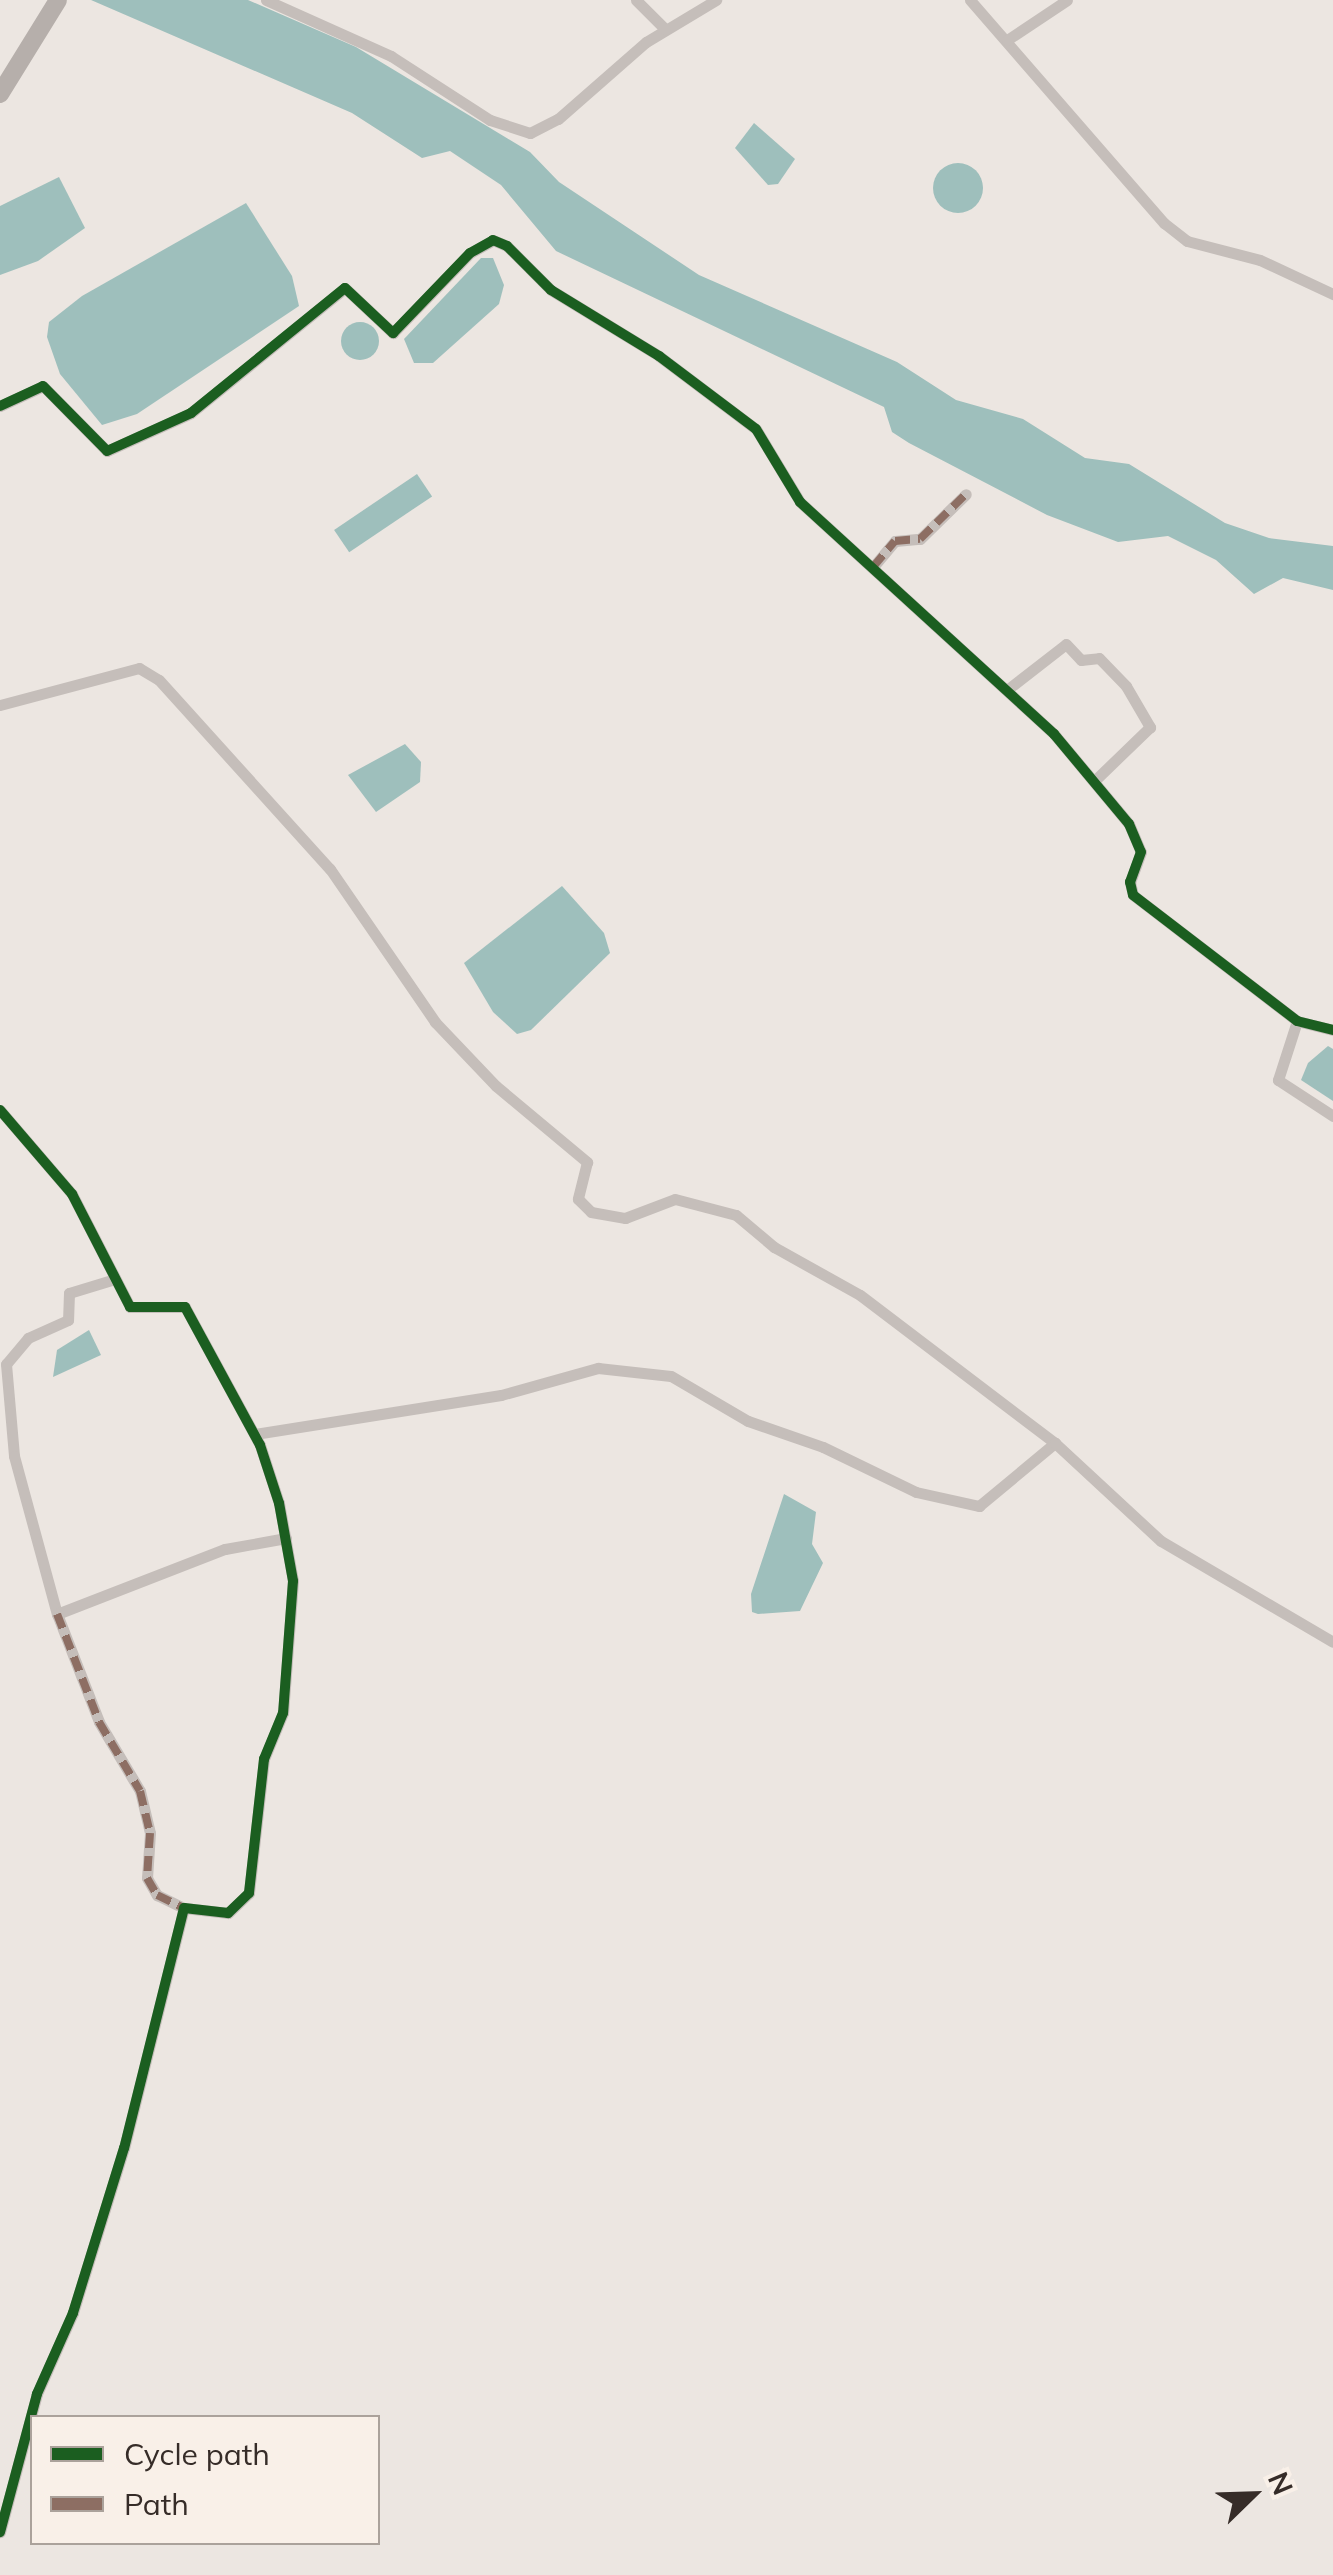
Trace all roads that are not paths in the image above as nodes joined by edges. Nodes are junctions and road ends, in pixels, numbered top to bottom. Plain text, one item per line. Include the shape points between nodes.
1 (266, 0) edge
2 (636, 0) edge
3 (716, 0) edge
4 (970, 0) edge
5 (1067, 0) edge
6 (56, 5) edge
7 (664, 29) junction
8 (1007, 40) junction
9 (0, 94) edge
10 (1333, 294) edge
11 (0, 406) edge
12 (966, 494) dead end
13 (873, 567) junction
14 (1008, 689) junction
15 (0, 706) edge
16 (1094, 781) junction
17 (1298, 1021) junction
18 (1333, 1030) edge
19 (0, 1110) edge
20 (1333, 1116) edge
21 (115, 1279) junction
22 (255, 1434) junction
23 (1055, 1443) junction
24 (286, 1538) junction
25 (57, 1614) junction
26 (1333, 1642) edge
27 (184, 1908) junction
28 (31, 2415) edge
29 (30, 2420) edge
30 (0, 2532) edge

1 - 7 street via 391,56 490,120 530,134 558,119
2 - 7 street
3 - 7 street
4 - 8 street
5 - 8 street
6 - 9 main road
8 - 10 street via 1164,223 1188,241 1247,255
11 - 13 street via 43,386 108,451 191,413 345,288 384,327 401,328 470,253 492,240 551,290 741,415 767,444 800,502
12 - 13 street via 920,539 895,541
13 - 14 street
14 - 16 street
14 - 16 street via 1066,644 1081,660 1099,658 1126,686 1150,727
15 - 23 street via 138,668 159,680 330,869 435,1022 496,1086 587,1162 578,1199 591,1212 625,1218 675,1198 736,1215 774,1248 860,1295
16 - 17 street via 1129,824 1141,852 1133,895
17 - 18 street
17 - 20 street via 1278,1080
19 - 21 street via 72,1194
21 - 22 street via 130,1307 185,1306
21 - 25 street via 69,1293 68,1320 28,1338 6,1364 14,1456
22 - 23 street via 501,1395 598,1368 671,1376 748,1421 824,1447 916,1492 979,1506
22 - 24 street
23 - 26 street via 1161,1541
24 - 25 street via 225,1549
24 - 27 street via 291,1650 283,1713 264,1759 249,1892 228,1913
25 - 27 street via 99,1722 140,1791 150,1833 147,1878 157,1894
27 - 28 street via 124,2148 73,2313
29 - 30 street

